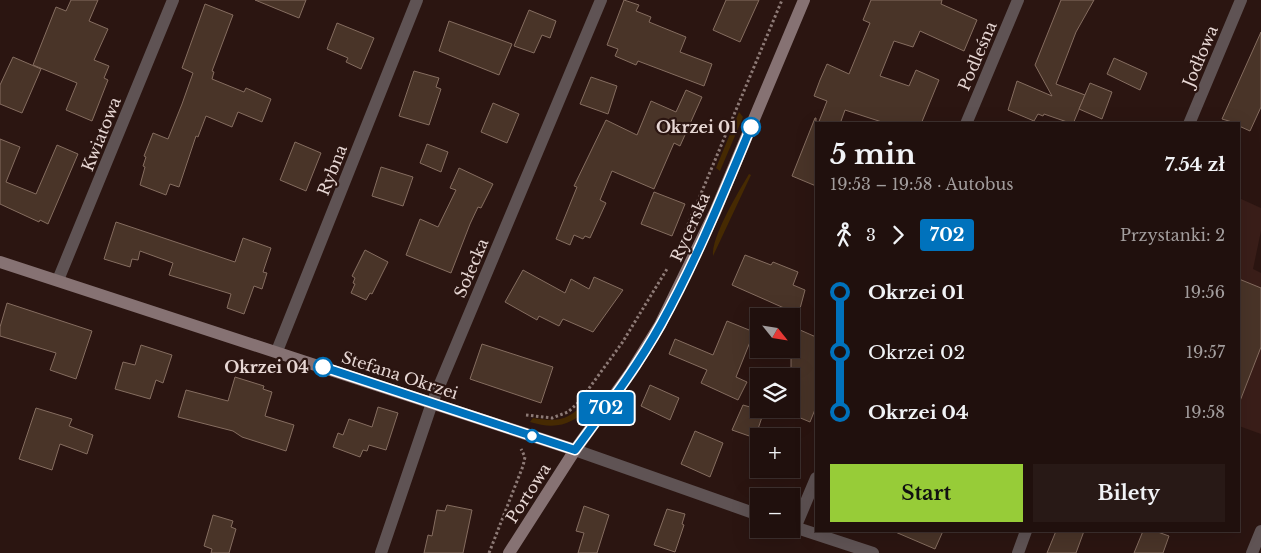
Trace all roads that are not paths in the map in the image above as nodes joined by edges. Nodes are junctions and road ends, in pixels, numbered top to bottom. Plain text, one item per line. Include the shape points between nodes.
1 (173, 0) edge
2 (417, 0) edge
3 (601, 0) edge
4 (804, 0) edge
5 (1018, 0) edge
6 (1241, 0) edge
7 (967, 122) edge
8 (1190, 122) edge
9 (0, 262) edge
10 (58, 280) junction
11 (277, 351) junction
12 (432, 403) junction
13 (575, 450) junction
14 (815, 480) edge
15 (750, 512) edge
16 (800, 512) edge
17 (800, 529) edge
18 (1261, 531) edge
19 (1026, 532) edge
20 (381, 553) edge
21 (509, 553) edge
22 (873, 553) edge
23 (1018, 553) edge
24 (1252, 553) edge

1 - 10 street, Kwiatowa
2 - 11 street, Rybna
3 - 12 street, Sołecka
4 - 13 street, Rycerska via 683,282 631,372
5 - 7 street, Podleśna
6 - 8 street, Jodłowa
9 - 10 street, Stefana Okrzei
10 - 11 street, Stefana Okrzei
11 - 12 street, Stefana Okrzei
12 - 13 street, Stefana Okrzei
12 - 20 street, Sołecka
13 - 15 street, Stefana Okrzei
13 - 21 street, Portowa
14 - 16 street
17 - 22 street
18 - 24 street
19 - 23 street

